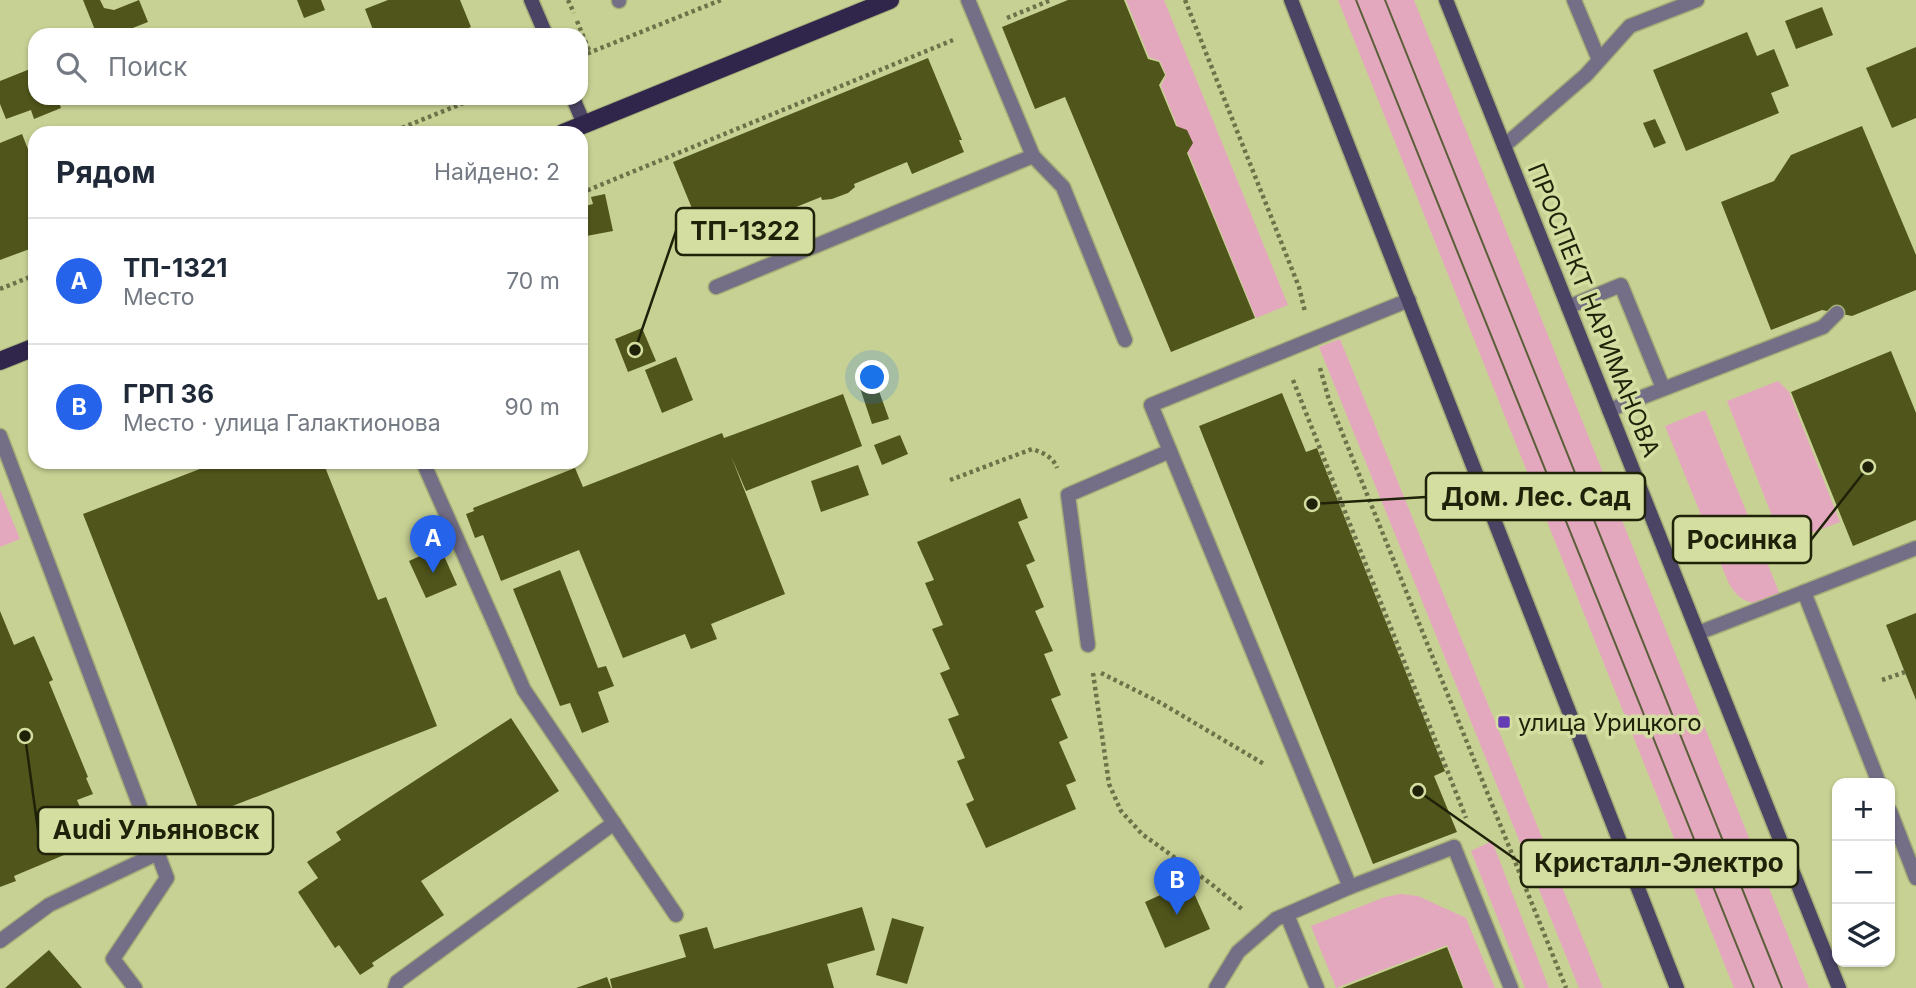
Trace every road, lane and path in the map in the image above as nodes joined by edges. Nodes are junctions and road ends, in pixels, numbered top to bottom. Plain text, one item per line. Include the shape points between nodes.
1 (531, 0) edge
2 (568, 0) edge
3 (721, 0) edge
4 (890, 0) edge
5 (968, 0) edge
6 (1051, 0) edge
7 (1185, 0) edge
8 (1291, 0) edge
9 (1446, 0) edge
10 (1574, 0) edge
11 (1697, 0) edge
12 (543, 28) edge
13 (580, 28) edge
14 (981, 29) junction
15 (588, 48) edge
16 (590, 53) joint
17 (1599, 60) junction
18 (459, 105) edge
19 (576, 105) edge
20 (584, 124) junction
21 (406, 126) edge
22 (579, 126) edge
23 (1504, 146) junction
24 (1033, 156) junction
25 (588, 190) edge
26 (28, 278) edge
27 (716, 287) dead end
28 (0, 289) edge
29 (1409, 300) junction
30 (1568, 307) junction
31 (1837, 313) dead end
32 (1125, 340) dead end
33 (1312, 340) junction
34 (28, 350) edge
35 (1282, 352) junction
36 (0, 361) edge
37 (1663, 388) junction
38 (1609, 410) junction
39 (0, 436) edge
40 (1170, 451) junction
41 (426, 469) edge
42 (950, 481) dead end
43 (1068, 495) junction
44 (1916, 548) edge
45 (1804, 592) junction
46 (1698, 633) junction
47 (1088, 645) dead end
48 (1905, 672) dead end
49 (1882, 680) dead end
50 (1264, 764) dead end
51 (1877, 778) edge
52 (614, 823) junction
53 (1895, 823) edge
54 (1454, 847) junction
55 (158, 853) junction
56 (1916, 877) edge
57 (1350, 887) junction
58 (676, 915) dead end
59 (1287, 915) junction
60 (1265, 929) junction
61 (0, 941) edge
62 (135, 988) edge
63 (395, 988) edge
64 (1216, 988) edge
65 (1317, 988) edge
66 (1511, 988) edge
67 (1566, 988) edge
68 (1677, 988) edge
69 (1839, 988) edge

1 - 12 main road
2 - 13 path
3 - 16 path
4 - 20 main road
5 - 14 street
6 - 14 path
7 - 33 path via 1299,287
8 - 29 main road
9 - 23 main road, ПРОСПЕКТ НАРИМАНОВА
10 - 17 street
11 - 17 street via 1630,26
14 - 24 street
14 - 25 path
15 - 16 path
17 - 23 street
18 - 21 path
19 - 20 main road
20 - 22 main road
23 - 30 main road, ПРОСПЕКТ НАРИМАНОВА
24 - 27 street
24 - 32 street via 1063,187
26 - 28 path
29 - 33 street
29 - 68 main road
30 - 37 street via 1621,285
30 - 38 main road, ПРОСПЕКТ НАРИМАНОВА
31 - 37 street via 1823,327
33 - 35 street
33 - 67 path via 1329,400
34 - 36 main road
35 - 40 street via 1151,405
35 - 54 path via 1467,819
37 - 38 street
38 - 46 main road, ПРОСПЕКТ НАРИМАНОВА
39 - 55 street
40 - 43 street
40 - 57 street
41 - 52 street via 524,690
42 - 43 path via 1032,449 1046,453 1055,463
43 - 47 street
44 - 45 street
45 - 46 street
45 - 51 street
46 - 69 main road, ПРОСПЕКТ НАРИМАНОВА
48 - 49 path
50 - 60 path via 1161,703 1092,669 1109,784 1121,811 1142,834
52 - 58 street
52 - 63 street via 397,982
53 - 56 street
54 - 57 street
54 - 66 street
55 - 61 street via 49,905
55 - 62 street via 167,878 113,959
57 - 59 street
59 - 60 street
59 - 65 street
60 - 64 street via 1238,952

